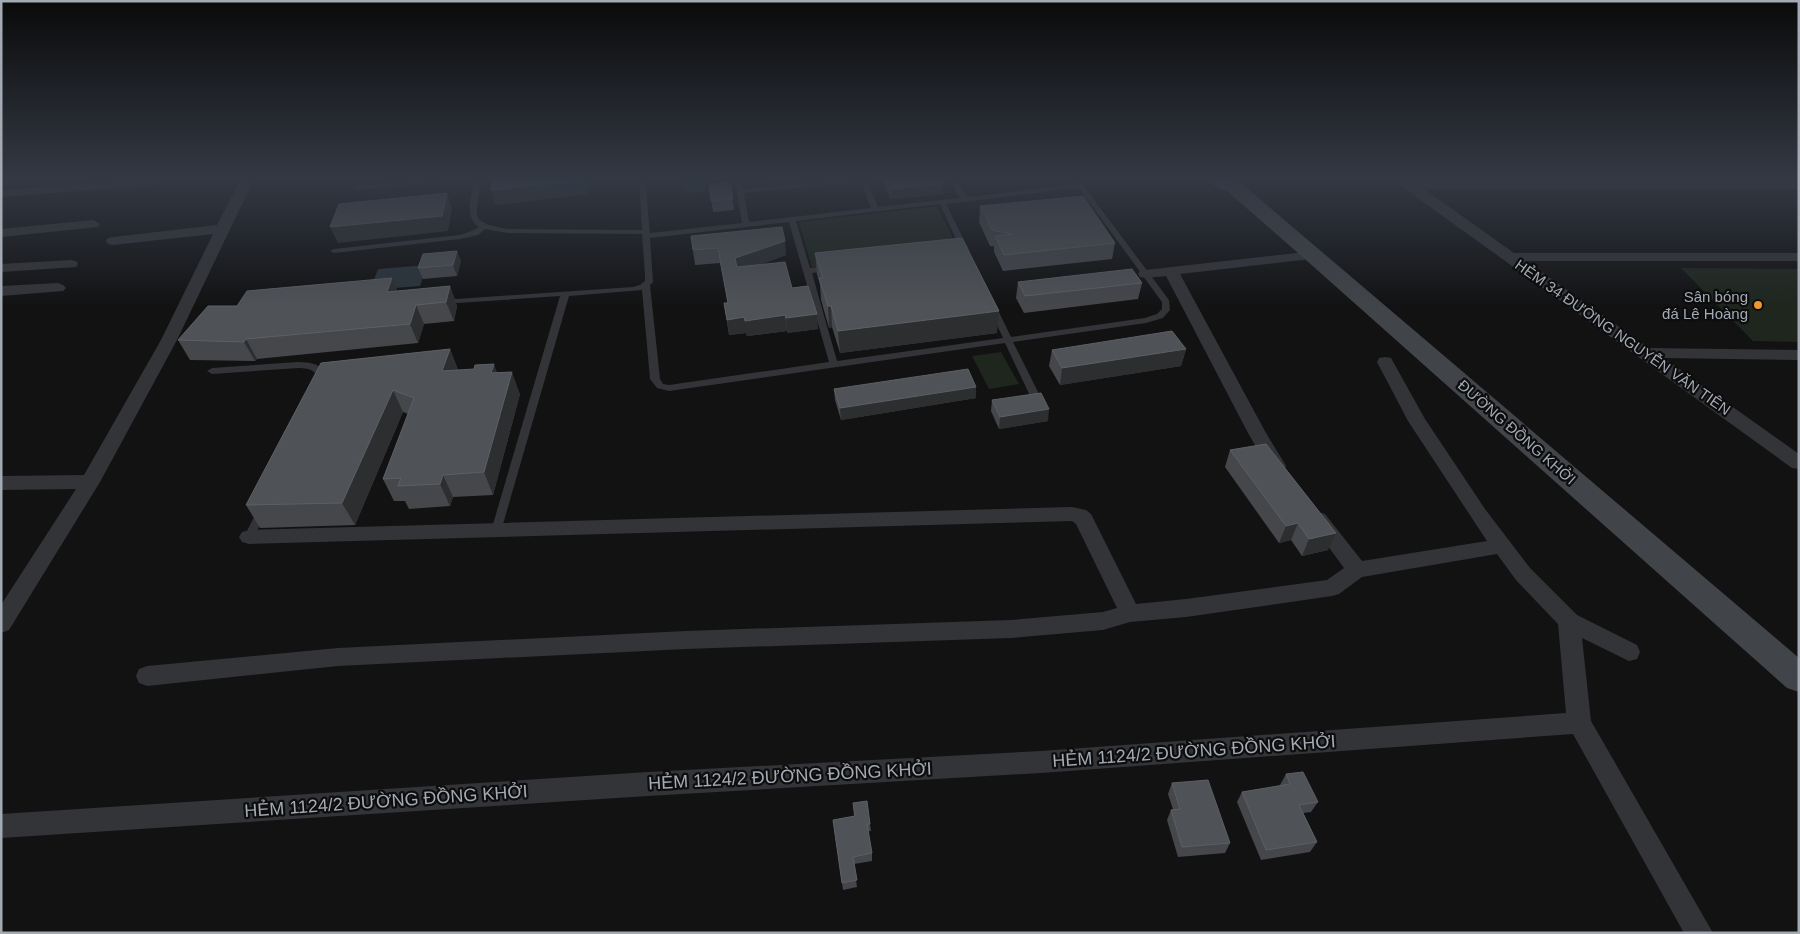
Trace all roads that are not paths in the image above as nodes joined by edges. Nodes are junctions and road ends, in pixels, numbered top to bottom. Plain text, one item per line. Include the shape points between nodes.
1 (228, 221) edge
2 (475, 221) edge
3 (645, 221) edge
4 (745, 221) edge
5 (777, 221) edge
6 (792, 221) edge
7 (951, 221) edge
8 (1106, 221) edge
9 (1273, 221) edge
10 (1459, 221) edge
11 (93, 224) dead end
12 (746, 224) junction
13 (484, 227) junction
14 (224, 229) junction
15 (1, 233) edge
16 (646, 234) junction
17 (113, 241) dead end
18 (334, 251) dead end
19 (967, 254) junction
20 (957, 255) edge
21 (1314, 255) junction
22 (1510, 257) junction
23 (1799, 257) edge
24 (971, 262) edge
25 (70, 264) dead end
26 (1, 268) edge
27 (835, 268) edge
28 (807, 271) junction
29 (1171, 271) junction
30 (1145, 274) junction
31 (646, 284) junction
32 (58, 288) dead end
33 (1, 291) edge
34 (565, 294) junction
35 (987, 297) edge
36 (436, 302) edge
37 (1008, 340) junction
38 (1645, 354) junction
39 (1799, 355) edge
40 (1385, 362) dead end
41 (834, 365) junction
42 (212, 371) dead end
43 (320, 386) edge
44 (1037, 400) edge
45 (1799, 462) edge
46 (1285, 478) edge
47 (90, 482) junction
48 (1, 483) edge
49 (264, 506) edge
50 (1310, 509) edge
51 (496, 531) junction
52 (249, 537) joint
53 (1501, 546) junction
54 (1357, 570) junction
55 (1130, 613) junction
56 (1569, 621) junction
57 (1, 624) edge
58 (1628, 652) dead end
59 (147, 676) dead end
60 (1799, 678) edge
61 (1579, 724) junction
62 (1, 826) edge
63 (1698, 933) edge

1 - 14 street
2 - 13 lane
3 - 16 lane
4 - 12 lane
5 - 12 lane
6 - 28 lane
7 - 19 lane
8 - 30 lane
9 - 21 main road, ĐƯỜNG ĐỒNG KHỞI
10 - 22 street, HẺM 34 ĐƯỜNG NGUYỄN VĂN TIÊN
11 - 15 street
12 - 16 lane
13 - 16 lane via 508,231
13 - 18 lane via 460,237
14 - 17 street
14 - 47 street via 169,340
16 - 31 lane via 649,279
19 - 20 lane
19 - 24 lane
21 - 29 street
21 - 60 main road, ĐƯỜNG ĐỒNG KHỞI
22 - 23 street
22 - 38 street, HẺM 34 ĐƯỜNG NGUYỄN VĂN TIÊN
25 - 26 street
27 - 28 lane
28 - 41 lane
29 - 30 street
29 - 46 street via 1257,433
30 - 37 lane via 1166,302 1166,310 1160,316
31 - 34 lane via 632,289
31 - 41 lane via 655,380 664,388
32 - 33 street
34 - 36 lane
34 - 51 lane
35 - 37 lane
37 - 41 lane
37 - 44 lane
38 - 39 street
38 - 45 street, HẺM 34 ĐƯỜNG NGUYỄN VĂN TIÊN
40 - 53 street via 1417,421
42 - 43 lane via 305,365 320,371
47 - 48 street
47 - 57 street
49 - 52 lane
50 - 54 street
51 - 52 street
51 - 55 street via 1072,514 1084,519
53 - 54 street
53 - 56 street via 1523,574
54 - 55 street via 1332,588
55 - 59 street via 1103,621 1011,629 686,640 338,657
56 - 58 street
56 - 61 street
61 - 62 street, HẺM 1124/2 ĐƯỜNG ĐỒNG KHỞI via 1041,762
61 - 63 street

